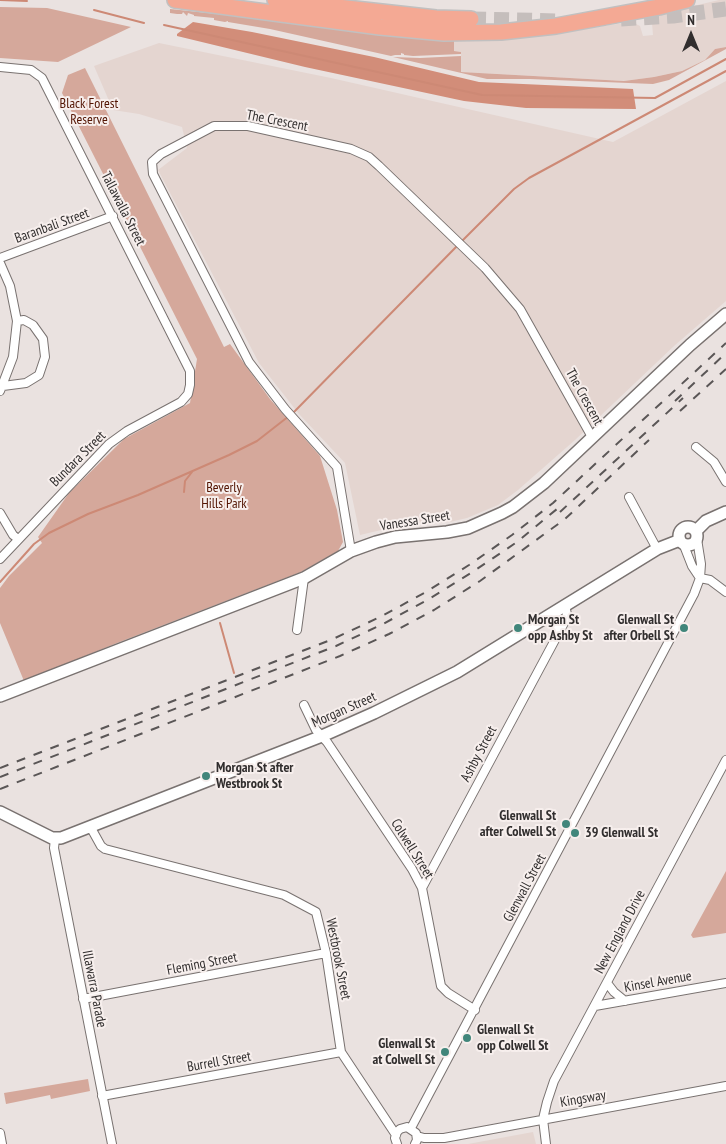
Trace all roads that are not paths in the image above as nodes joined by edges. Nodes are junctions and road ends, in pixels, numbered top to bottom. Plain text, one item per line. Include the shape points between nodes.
1 (175, 0) edge
2 (275, 0) edge
3 (687, 0) edge
4 (471, 19) tunnel mouth
5 (0, 67) edge
6 (113, 216) junction
7 (0, 258) edge
8 (0, 263) edge
9 (726, 314) edge
10 (17, 320) junction
11 (1, 388) edge
12 (188, 394) joint
13 (592, 437) junction
14 (696, 447) dead end
15 (726, 482) edge
16 (628, 497) dead end
17 (726, 512) edge
18 (0, 513) edge
19 (696, 535) junction
20 (18, 539) junction
21 (681, 541) junction
22 (657, 549) junction
23 (351, 552) junction
24 (0, 559) edge
25 (304, 578) junction
26 (700, 578) junction
27 (726, 592) edge
28 (565, 606) junction
29 (549, 616) junction
30 (297, 630) dead end
31 (559, 633) junction
32 (0, 696) edge
33 (304, 704) dead end
34 (322, 736) junction
35 (726, 760) edge
36 (0, 812) edge
37 (91, 828) junction
38 (56, 839) junction
39 (422, 888) junction
40 (326, 953) junction
41 (607, 983) junction
42 (726, 983) edge
43 (83, 999) junction
44 (625, 1000) junction
45 (595, 1006) junction
46 (475, 1010) junction
47 (341, 1052) junction
48 (726, 1086) edge
49 (102, 1096) junction
50 (543, 1119) junction
51 (411, 1128) junction
52 (0, 1133) edge
53 (397, 1136) edge
54 (444, 1138) junction
55 (416, 1140) edge
56 (2, 1144) edge
57 (112, 1144) edge
58 (388, 1144) edge
59 (431, 1144) edge
60 (546, 1144) edge

1 - 3 highway via 444,33 501,32 556,26
2 - 4 highway
5 - 6 street, Tallawalla Street via 30,70 42,78
6 - 7 street, Baranbali Street
6 - 12 street, Tallawalla Street via 190,371
8 - 10 street via 10,286
9 - 13 main road, Vanessa Street
10 - 11 street via 14,357
10 - 11 street via 33,325 43,338 45,357 39,375 26,383
12 - 20 street, Bundara Street via 181,402 108,444
13 - 23 main road, Vanessa Street via 528,496 488,520 447,532 396,537
13 - 23 street, The Crescent via 520,309 486,268 379,166 351,149 248,126 214,126 161,154 152,162 153,174 249,362 337,467
14 - 15 street via 714,462
16 - 22 street
17 - 19 main road via 706,521
18 - 20 street
19 - 21 main road, Morgan Street via 691,527 685,528 680,532
19 - 26 street
20 - 24 street, Bundara Street
21 - 22 main road, Morgan Street
21 - 26 street
22 - 28 main road, Morgan Street
23 - 25 main road, Vanessa Street
25 - 30 street
25 - 32 main road, Vanessa Street
26 - 27 street via 710,580
26 - 46 street, Glenwall Street via 690,603
28 - 29 main road, Morgan Street
28 - 31 street, Ashby Street via 566,618
29 - 31 street
29 - 34 main road, Morgan Street via 425,689
31 - 39 street, Ashby Street
33 - 34 street, Colwell Street
34 - 37 main road, Morgan Street
34 - 39 street, Colwell Street
35 - 41 street, New England Drive
36 - 38 main road
37 - 38 main road, Morgan Street
37 - 40 street, Westbrook Street via 105,849 284,896 316,912
38 - 43 street, Illawarra Parade via 54,848
39 - 46 street, Colwell Street via 442,986
40 - 43 street, Fleming Street
40 - 47 street, Westbrook Street
41 - 44 street
41 - 45 street, New England Drive
42 - 44 street, Kinsel Avenue
43 - 49 street, Illawarra Parade
44 - 45 street, Kinsel Avenue
45 - 50 street, New England Drive via 554,1081
46 - 51 street, Glenwall Street
47 - 49 street, Burrell Street
47 - 53 street, Westbrook Street via 388,1122 396,1128
48 - 50 street, Kingsway
49 - 57 street, Illawarra Parade
50 - 54 street, Kingsway
50 - 60 street
51 - 53 street
51 - 55 street
52 - 56 street
53 - 58 street
54 - 55 street, Kingsway
54 - 59 street, Kingsway

